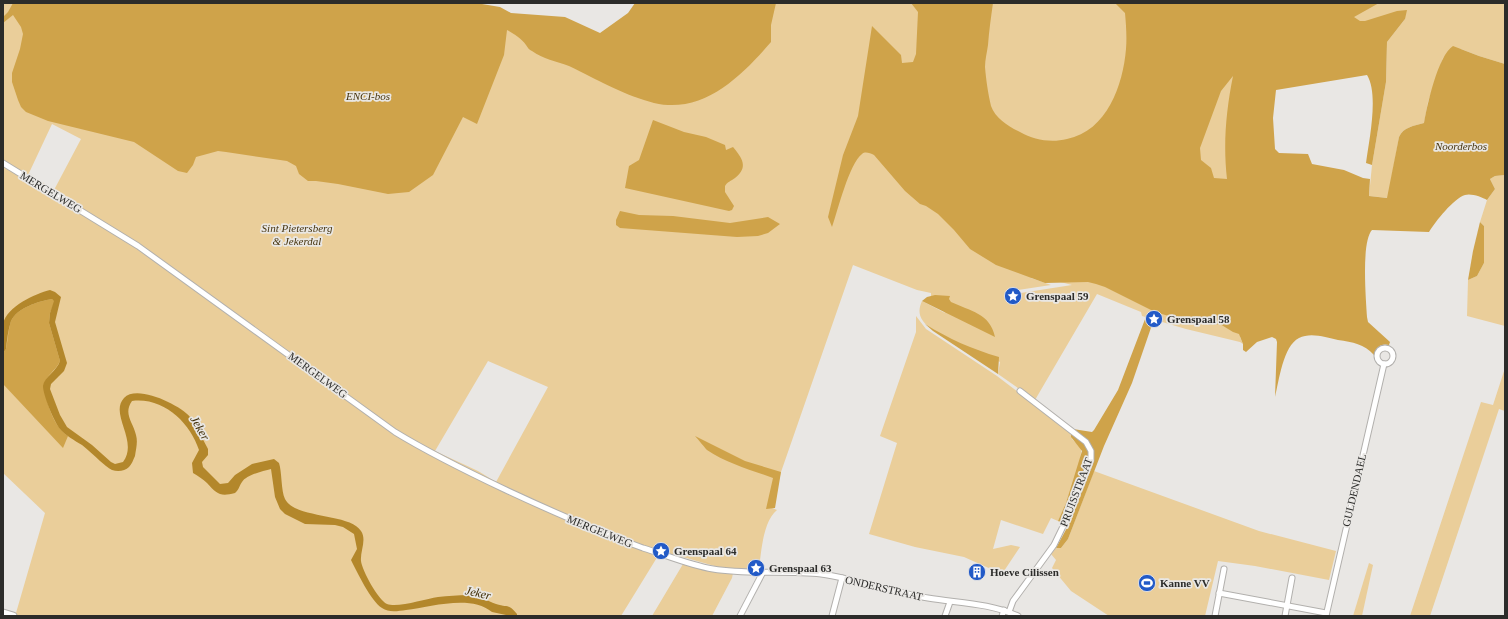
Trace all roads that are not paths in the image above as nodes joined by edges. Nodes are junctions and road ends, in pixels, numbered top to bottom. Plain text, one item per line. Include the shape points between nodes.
1 (3, 163) edge
2 (1384, 364) dead end
3 (1020, 391) dead end
4 (652, 551) joint
5 (1224, 569) dead end
6 (763, 572) junction
7 (842, 578) junction
8 (1292, 578) dead end
9 (1219, 593) junction
10 (950, 602) junction
11 (1287, 606) junction
12 (1007, 611) junction
13 (3, 613) edge
14 (1326, 615) edge
15 (13, 616) edge
16 (740, 616) edge
17 (832, 616) edge
18 (945, 616) edge
19 (1002, 616) edge
20 (1018, 616) edge
21 (1215, 616) edge
22 (1285, 616) edge

1 - 4 street, MERGELWEG via 138,246 395,432 451,464 566,517
2 - 14 street, GULDENDAEL
3 - 12 street, PRUISSTRAAT via 1086,442 1091,451 1091,460 1054,545
4 - 6 street, ONDERSTRAAT via 707,568
5 - 9 street
6 - 7 street, ONDERSTRAAT via 803,573
6 - 16 street
7 - 10 street, ONDERSTRAAT
7 - 17 street
8 - 11 street
9 - 11 street
9 - 21 street
10 - 12 street, ONDERSTRAAT via 989,606
10 - 18 street
11 - 14 street
11 - 22 street
12 - 19 street, PRUISSTRAAT
12 - 20 street, ONDERSTRAAT
13 - 15 main road

